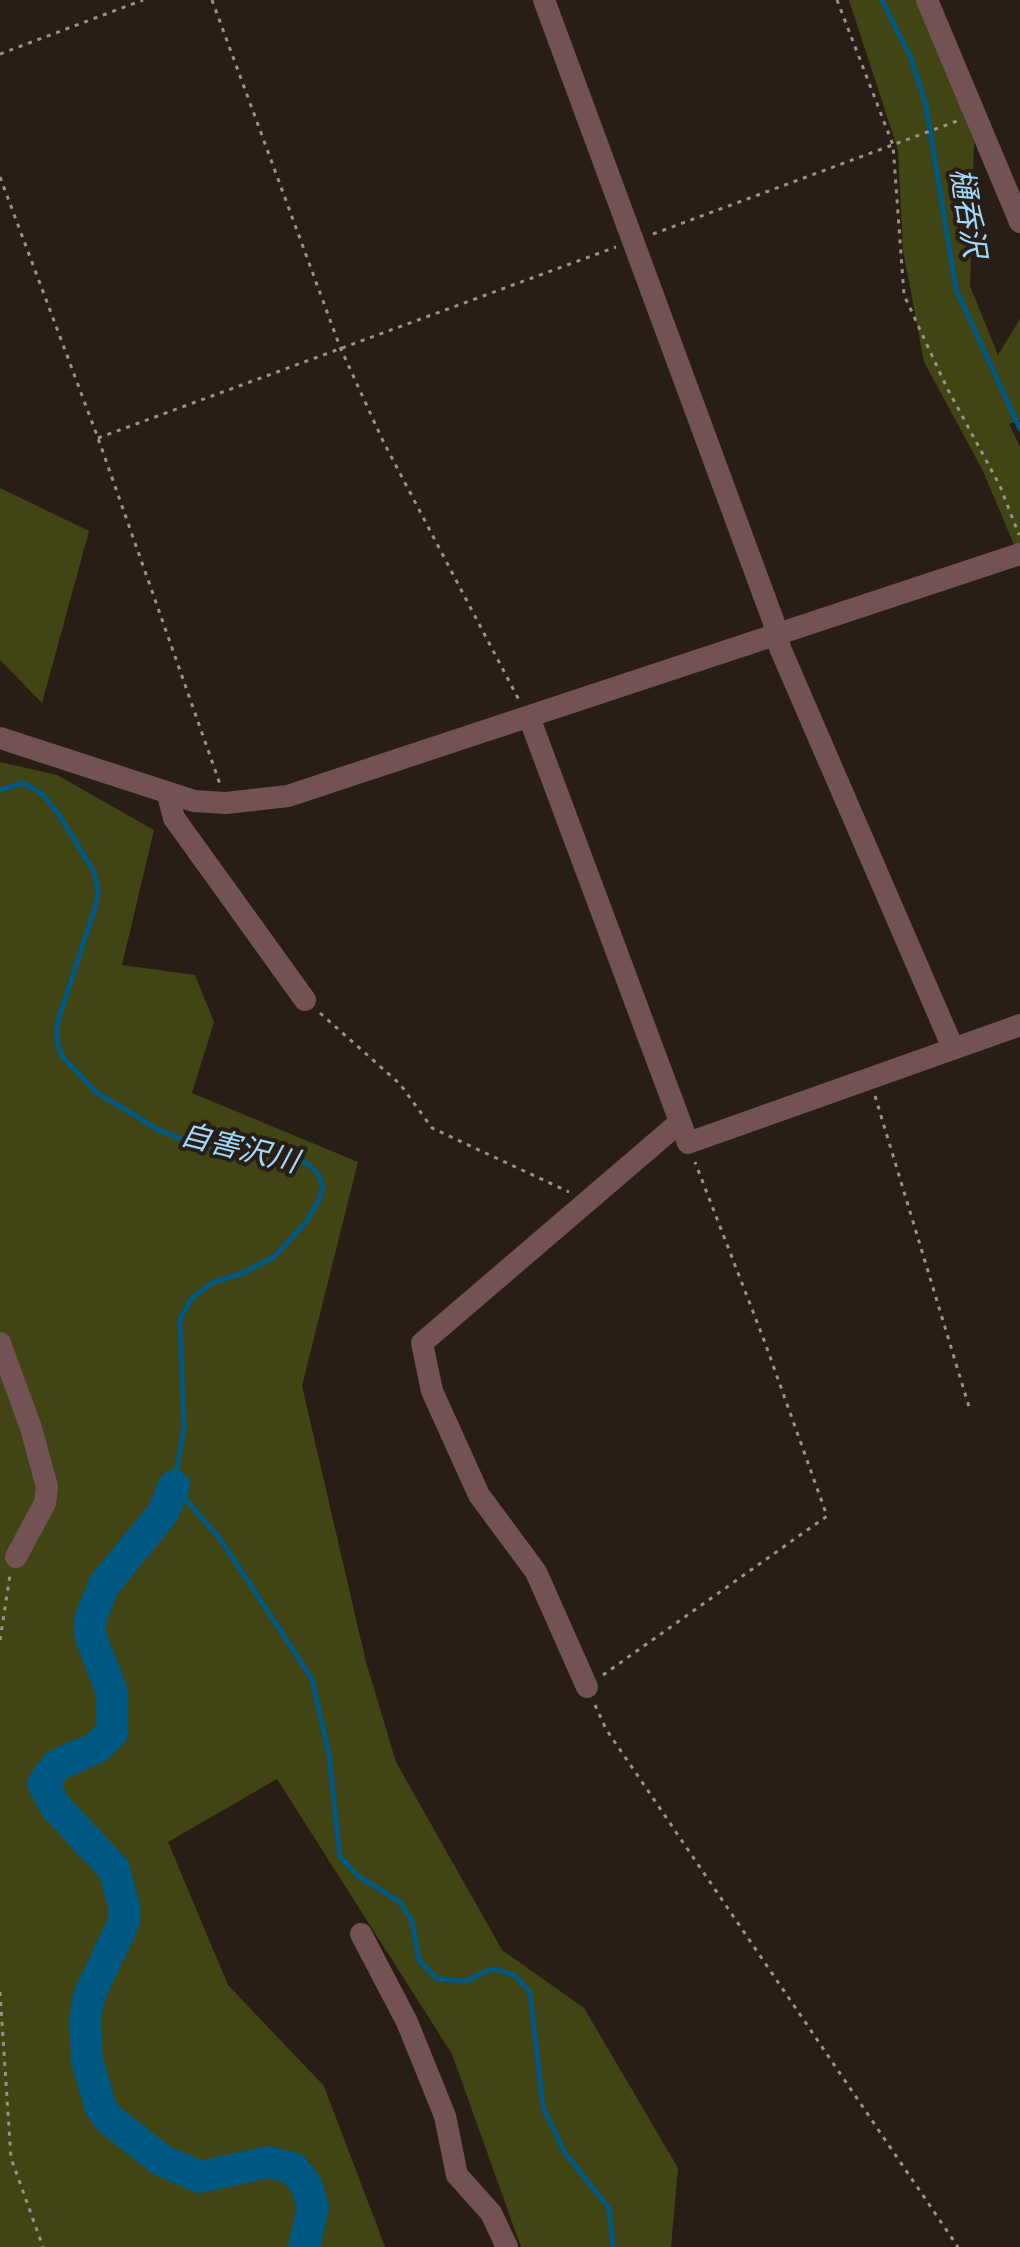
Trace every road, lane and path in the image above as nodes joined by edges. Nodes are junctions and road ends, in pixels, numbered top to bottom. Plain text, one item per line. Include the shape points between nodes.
1 (143, 0) edge
2 (212, 0) edge
3 (544, 0) edge
4 (837, 0) edge
5 (927, 0) edge
6 (0, 54) edge
7 (976, 114) junction
8 (893, 145) junction
9 (0, 177) edge
10 (1020, 222) edge
11 (633, 241) junction
12 (340, 347) junction
13 (98, 438) junction
14 (1020, 537) edge
15 (1020, 554) edge
16 (777, 634) junction
17 (529, 717) junction
18 (0, 738) edge
19 (168, 795) junction
20 (226, 803) junction
21 (305, 1000) joint
22 (1020, 1025) edge
23 (953, 1048) junction
24 (870, 1078) junction
25 (680, 1122) junction
26 (688, 1143) junction
27 (587, 1201) junction
28 (0, 1343) edge
29 (970, 1410) dead end
30 (16, 1557) joint
31 (0, 1640) edge
32 (587, 1687) junction
33 (361, 1934) dead end
34 (0, 1992) edge
35 (43, 2247) edge
36 (507, 2247) edge
37 (958, 2247) edge

1 - 6 path
2 - 12 path
3 - 11 street
4 - 8 path
5 - 7 street
7 - 8 path
7 - 10 street
8 - 11 path
8 - 14 path via 904,295 1000,486
9 - 13 path
11 - 12 path
11 - 16 street
12 - 13 path
12 - 17 path via 383,441
13 - 20 path
15 - 16 street
16 - 17 street
16 - 23 street
17 - 20 street via 288,796
17 - 25 street
18 - 19 street
19 - 20 street
19 - 21 street via 174,818
21 - 27 path via 400,1084 432,1128
22 - 23 street
23 - 24 street
24 - 26 street
24 - 29 path
25 - 26 street
25 - 27 street
26 - 32 path via 827,1516
27 - 32 street via 422,1343 432,1391 479,1495 536,1572
28 - 30 street via 47,1487 45,1503
30 - 31 path via 5,1589
32 - 37 path via 606,1729
33 - 36 street via 407,2022 445,2116 457,2175 491,2213
34 - 35 path via 11,2158

